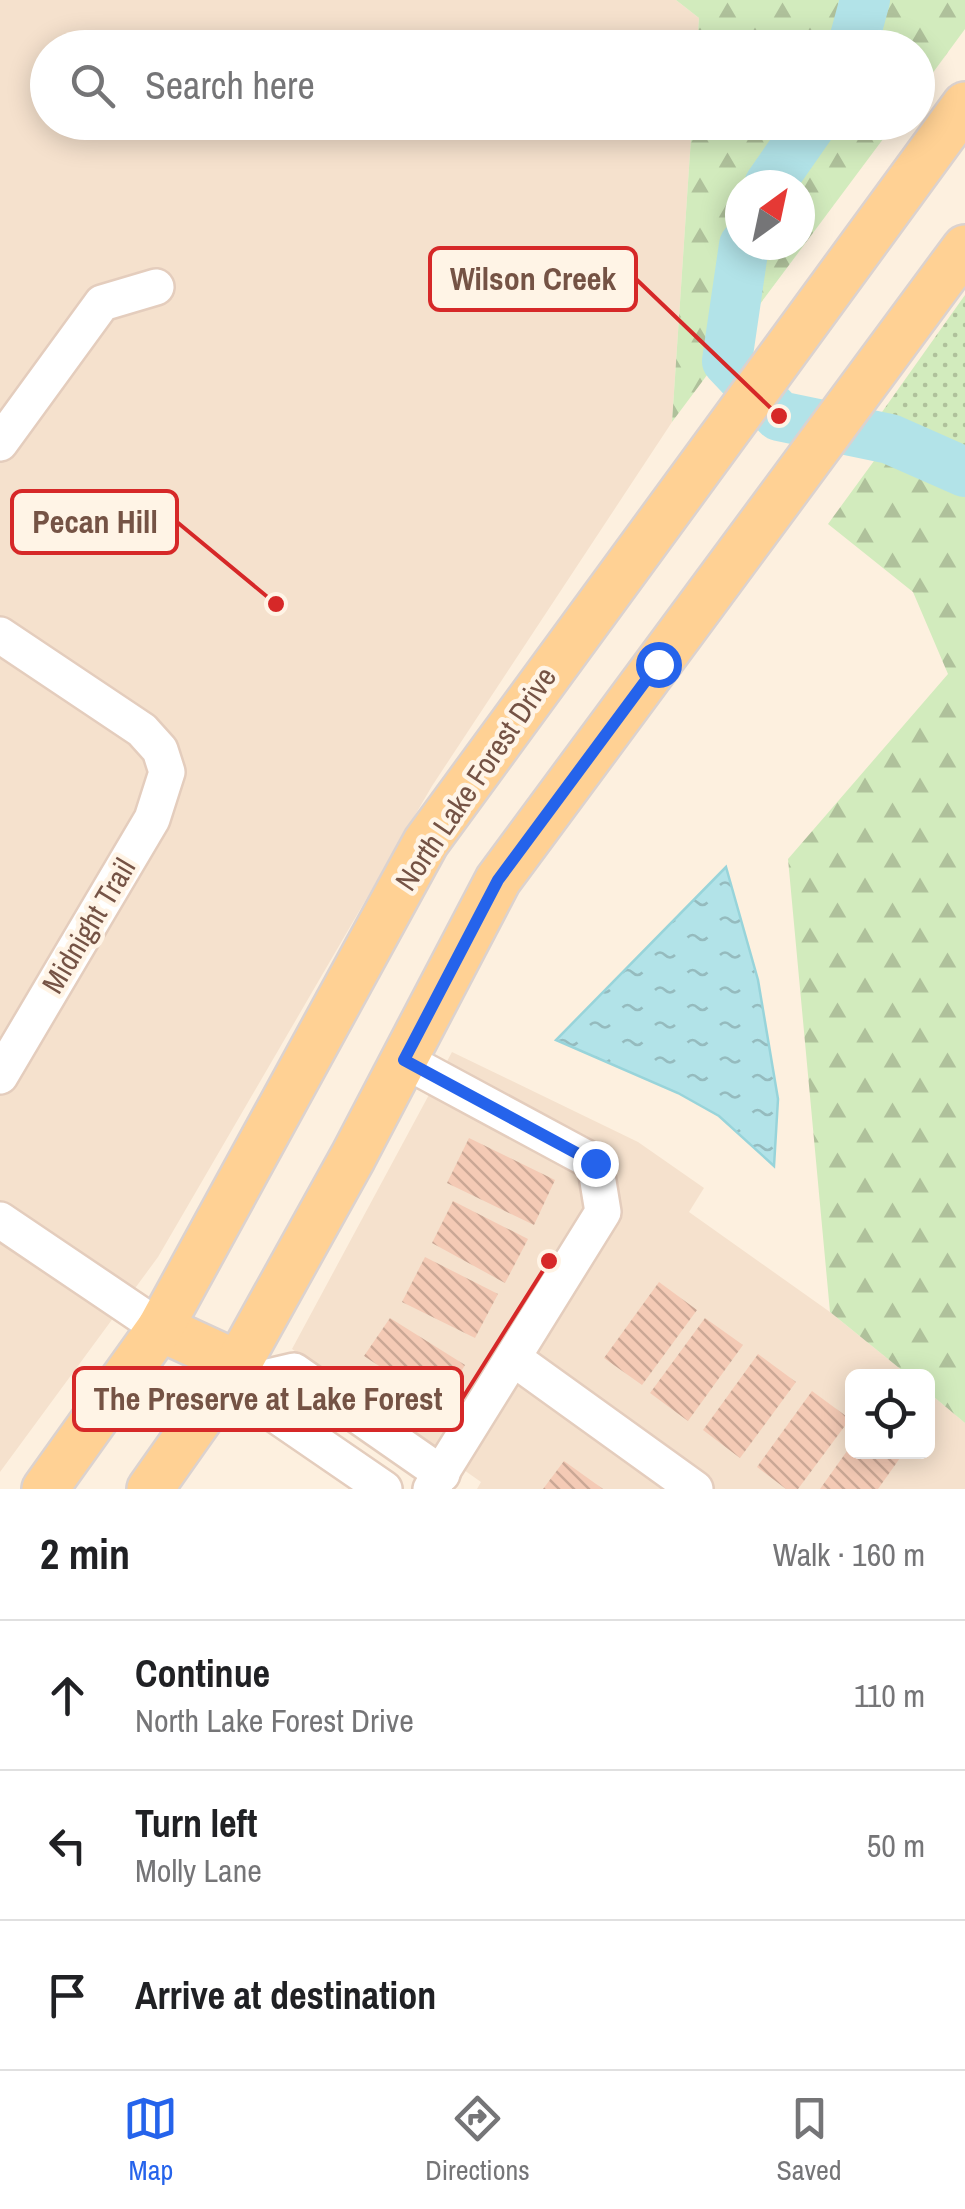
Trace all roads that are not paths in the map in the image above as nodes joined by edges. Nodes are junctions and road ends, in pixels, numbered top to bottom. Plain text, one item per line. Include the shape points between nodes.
1 (965, 104) edge
2 (965, 248) edge
3 (156, 287) dead end
4 (0, 443) edge
5 (0, 635) edge
6 (404, 1060) junction
7 (0, 1076) edge
8 (0, 1220) edge
9 (160, 1328) junction
10 (514, 1358) junction
11 (251, 1371) junction
12 (437, 1482) edge
13 (44, 1489) edge
14 (150, 1489) edge
15 (384, 1489) edge
16 (695, 1489) edge

1 - 9 main road, North Lake Forest Drive via 426,842
2 - 6 main road via 498,880
3 - 4 street via 102,303
5 - 7 street, Midnight Trail via 142,730 160,750 167,772 152,820
6 - 10 street via 595,1163 603,1212
6 - 11 main road
8 - 9 street
9 - 11 main road
9 - 13 main road, North Lake Forest Drive
10 - 12 street
10 - 16 street
11 - 12 street via 294,1371
11 - 14 main road
11 - 15 street via 266,1408

